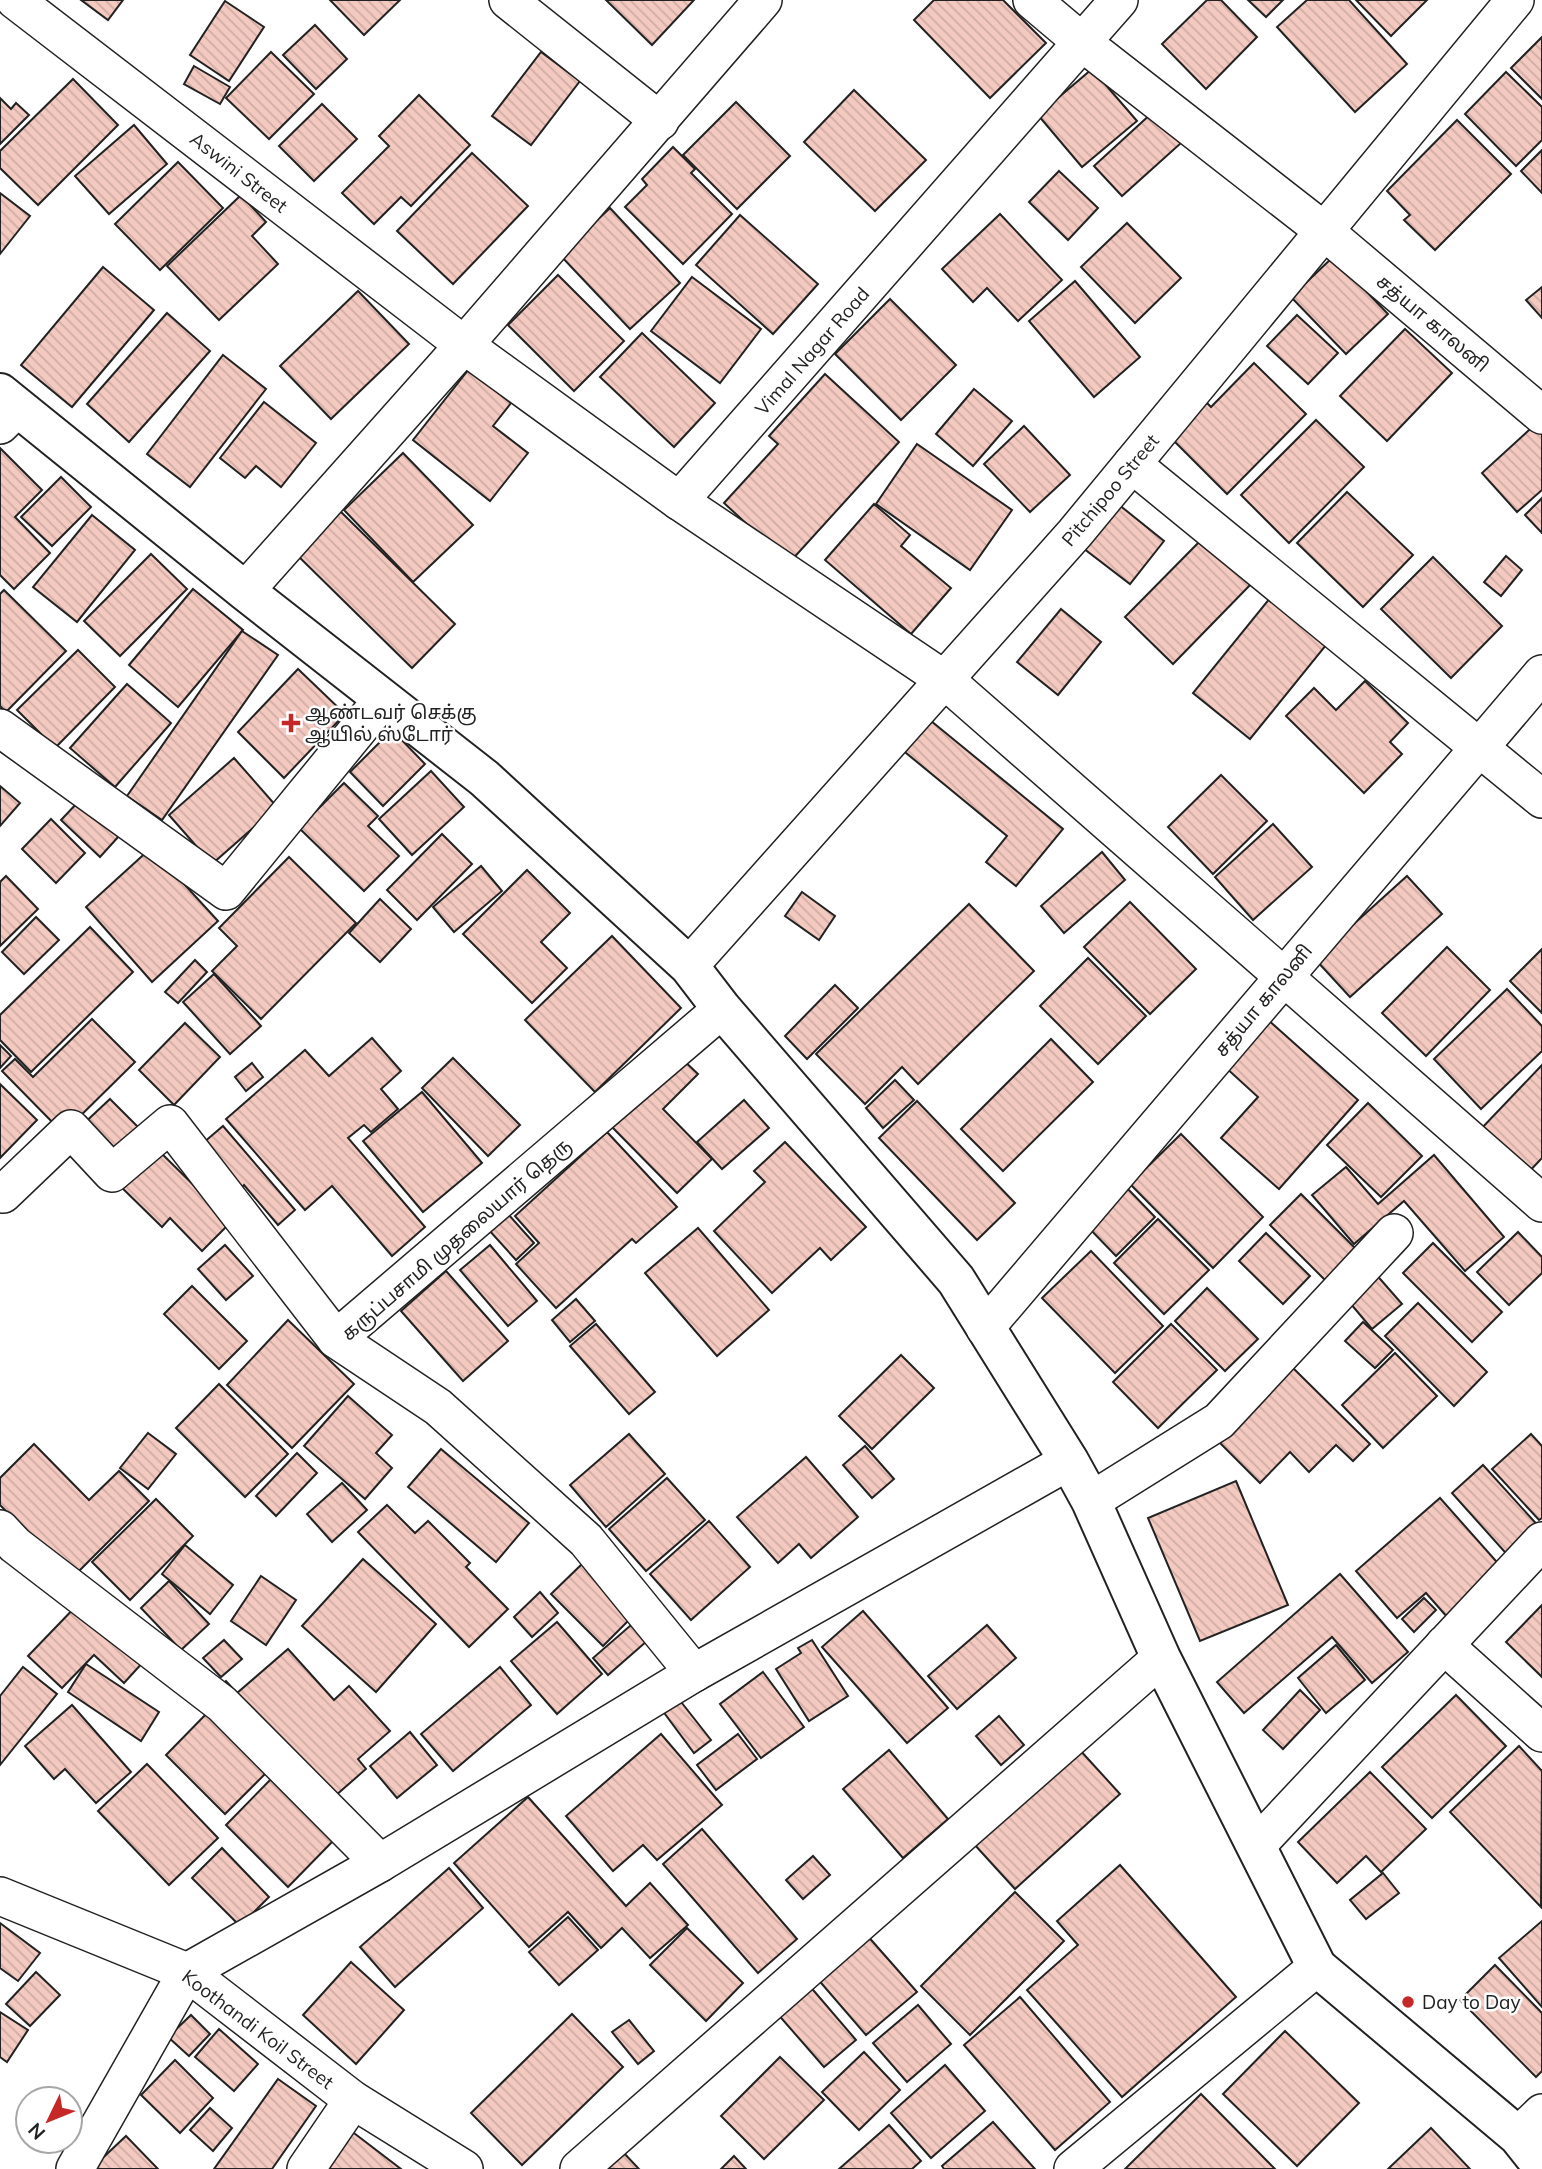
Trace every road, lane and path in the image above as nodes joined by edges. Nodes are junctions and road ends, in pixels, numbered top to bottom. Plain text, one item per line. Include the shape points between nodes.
1 (9, 0) edge
2 (15, 0) edge
3 (508, 0) edge
4 (763, 0) edge
5 (1032, 0) edge
6 (1119, 0) edge
7 (1515, 0) edge
8 (0, 12) edge
9 (1083, 43) junction
10 (660, 121) junction
11 (1324, 231) junction
12 (464, 345) junction
13 (6, 409) edge
14 (1542, 415) edge
15 (1132, 464) junction
16 (679, 501) junction
17 (245, 591) junction
18 (1542, 674) edge
19 (944, 680) junction
20 (383, 699) junction
21 (0, 728) edge
22 (1479, 747) junction
23 (1542, 799) edge
24 (689, 966) junction
25 (1283, 976) junction
26 (722, 1009) junction
27 (1, 1194) edge
28 (1542, 1203) edge
29 (1394, 1233) dead end
30 (985, 1328) junction
31 (336, 1339) junction
32 (1069, 1461) junction
33 (1091, 1500) junction
34 (0, 1529) edge
35 (1542, 1541) edge
36 (1444, 1645) junction
37 (1161, 1658) junction
38 (694, 1673) junction
39 (1542, 1733) edge
40 (1256, 1846) junction
41 (380, 1863) junction
42 (0, 1896) edge
43 (1317, 1967) junction
44 (187, 1972) junction
45 (354, 2100) junction
46 (1530, 2124) edge
47 (1542, 2166) edge
48 (75, 2169) edge
49 (306, 2169) edge
50 (464, 2169) edge
51 (579, 2169) edge
52 (1073, 2169) edge

1 - 8 street
2 - 12 street, Aswini Street
3 - 10 street
4 - 10 street
5 - 9 street, சத்யா காலனி
6 - 9 street, Vimal Nagar Road
7 - 11 street, Pitchipoo Street
9 - 11 street, சத்யா காலனி
9 - 16 street, Vimal Nagar Road
10 - 12 street
11 - 14 street, சத்யா காலனி
11 - 15 street, Pitchipoo Street
12 - 16 street
12 - 17 street
13 - 17 main road
15 - 19 street, Pitchipoo Street
15 - 22 street
16 - 19 street
17 - 20 main road
18 - 22 street, சத்யா காலனி
19 - 24 street, Pitchipoo Street
19 - 25 street
20 - 21 street via 226,891
20 - 24 main road via 484,778
22 - 23 street
22 - 25 street, சத்யா காலனி
24 - 26 main road
25 - 28 street
25 - 30 street, சத்யா காலனி
26 - 30 main road via 956,1280
26 - 31 street, கருப்பசாமி முதலையார் தெரு
27 - 31 street via 71,1129 112,1173 170,1124
29 - 33 street via 1219,1421
30 - 32 main road
31 - 38 street, கருப்பசாமி முதலையார் தெரு via 438,1407 586,1541
32 - 33 main road
32 - 38 street
33 - 37 main road
34 - 41 street via 222,1704
35 - 36 street
36 - 39 street
36 - 40 street
37 - 40 main road
37 - 51 street
38 - 41 street
40 - 43 main road
41 - 44 street
42 - 44 street, Koothandi Koil Street
43 - 46 main road
43 - 52 street
44 - 45 street, Koothandi Koil Street
44 - 48 street
45 - 49 street
45 - 50 street, Koothandi Koil Street
46 - 47 main road

